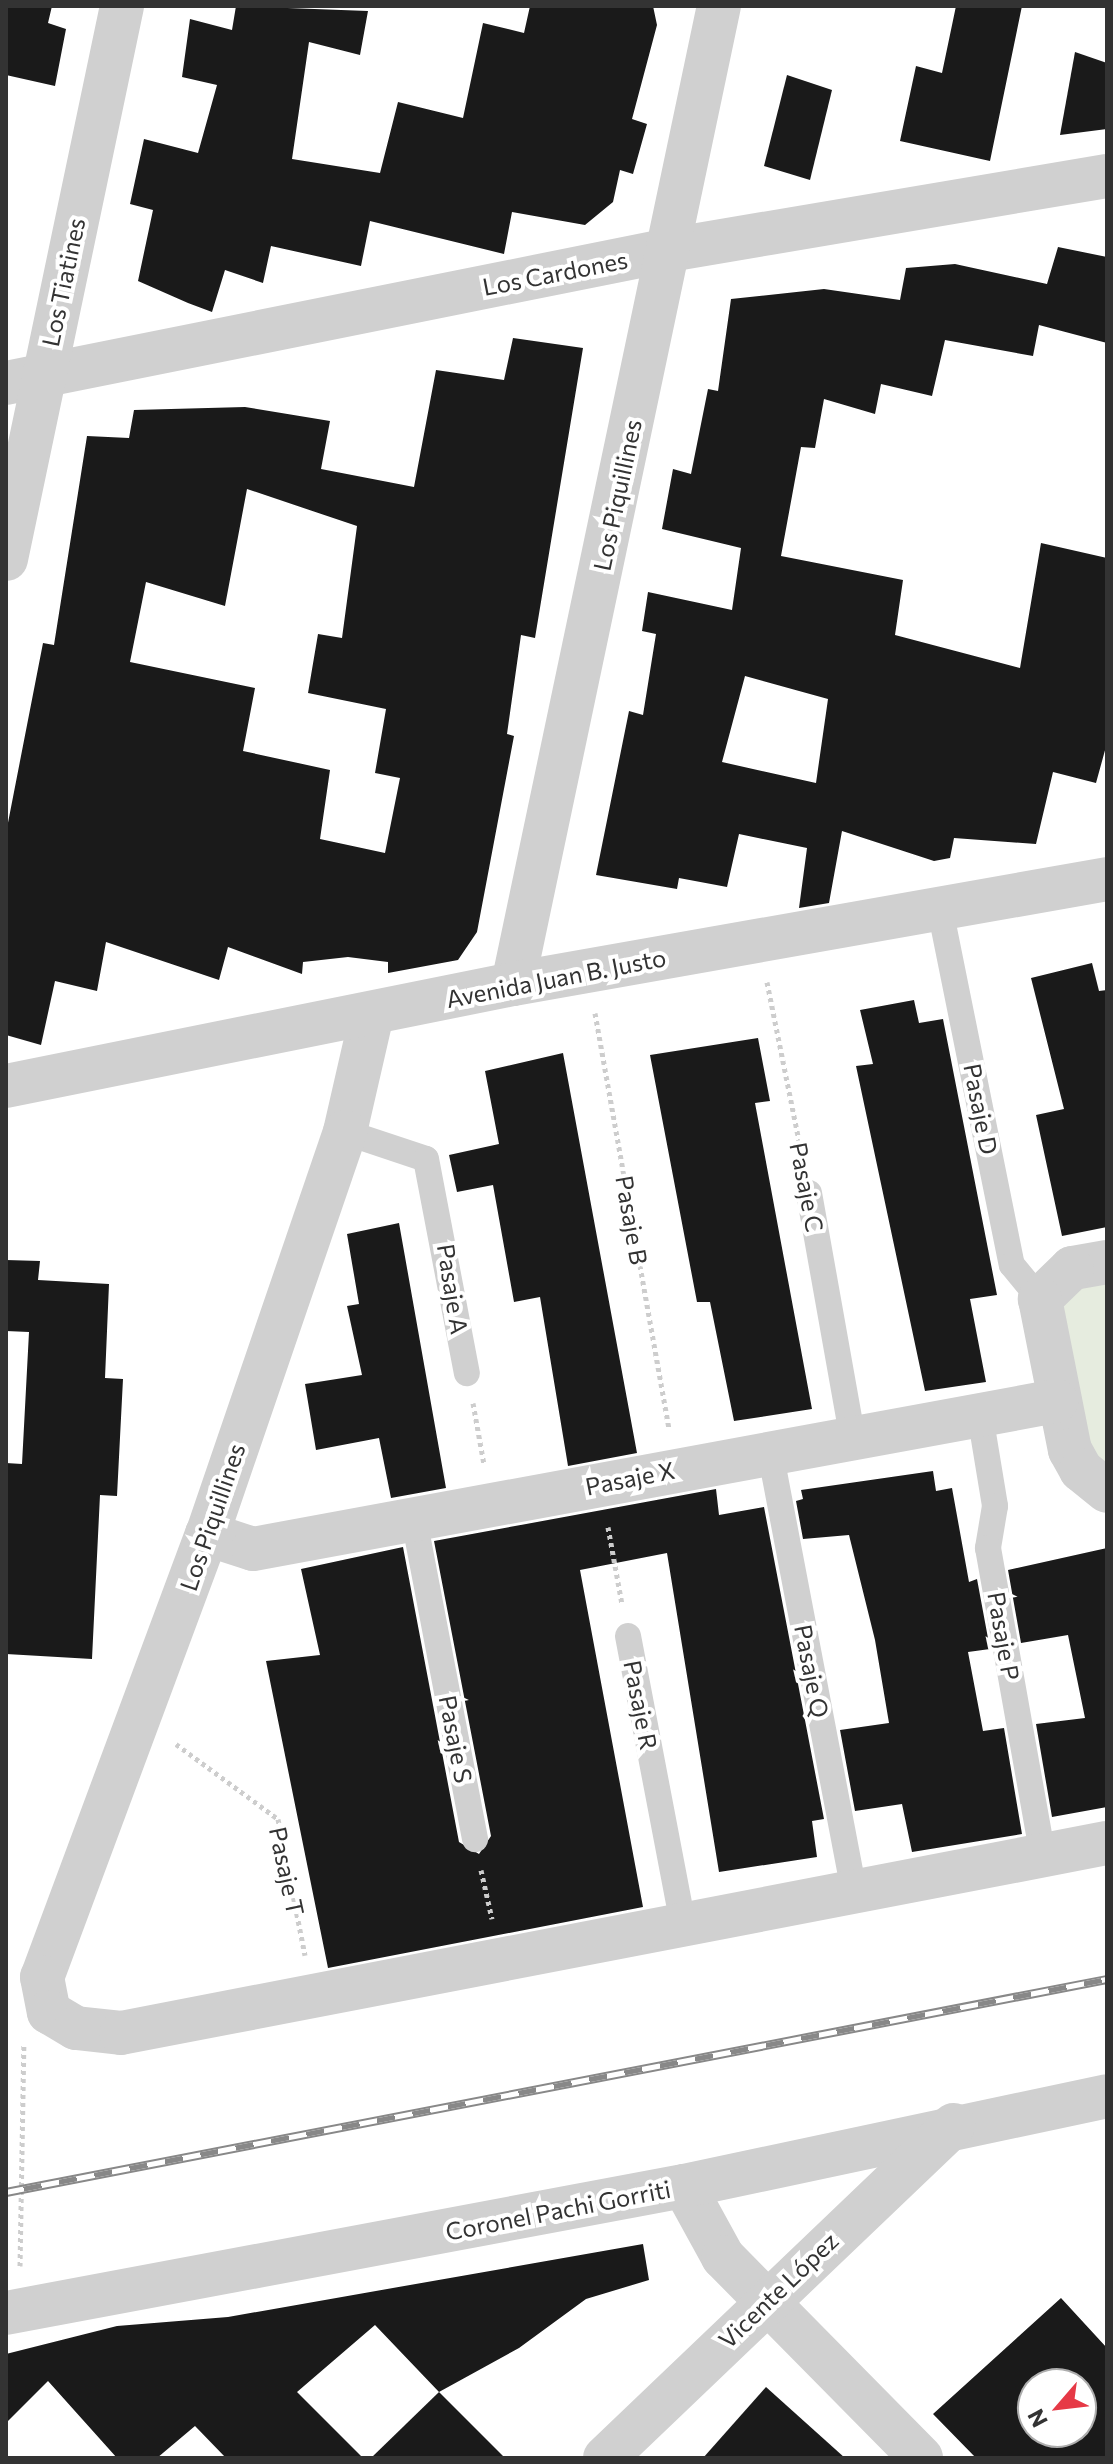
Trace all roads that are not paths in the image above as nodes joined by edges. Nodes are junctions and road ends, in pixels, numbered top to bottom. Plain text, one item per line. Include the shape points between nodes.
1 (122, 6) edge
2 (719, 6) edge
3 (1107, 176) edge
4 (669, 250) junction
5 (24, 380) edge
6 (6, 559) edge
7 (1107, 879) edge
8 (940, 909) junction
9 (513, 984) junction
10 (372, 1014) junction
11 (6, 1086) edge
12 (345, 1132) junction
13 (809, 1193) road end
14 (1107, 1262) edge
15 (1040, 1299) junction
16 (467, 1373) road end
17 (1056, 1401) junction
18 (980, 1415) junction
19 (852, 1435) junction
20 (770, 1451) junction
21 (1107, 1491) edge
22 (414, 1519) junction
23 (207, 1534) junction
24 (628, 1636) road end
25 (475, 1839) road end
26 (1107, 1843) edge
27 (1043, 1856) junction
28 (854, 1891) junction
29 (683, 1925) junction
30 (1107, 2096) edge
31 (954, 2125) junction
32 (684, 2186) junction
33 (764, 2301) junction
34 (14, 2311) edge
35 (605, 2458) edge
36 (921, 2458) edge

1 - 5 street, Los Tiatines
2 - 4 street, Los Piquillines
3 - 4 street, Los Cardones
4 - 5 street, Los Cardones
4 - 9 street, Los Piquillines
5 - 6 street, Los Tiatines
7 - 8 street, Avenida Juan B. Justo
8 - 9 street, Avenida Juan B. Justo
8 - 15 lane, Pasaje D via 1012,1265
9 - 10 street, Avenida Juan B. Justo
10 - 11 street, Avenida Juan B. Justo
10 - 12 street, Los Piquillines
12 - 16 lane, Pasaje A via 426,1159
12 - 23 street, Los Piquillines
13 - 19 lane, Pasaje C
14 - 15 street via 1072,1268
15 - 17 street
17 - 18 street, Pasaje X
17 - 21 street via 1081,1470
18 - 19 street, Pasaje X
18 - 27 lane, Pasaje P via 995,1506 988,1548
19 - 20 street, Pasaje X
20 - 22 street, Pasaje X
20 - 28 lane, Pasaje Q
22 - 23 street, Pasaje X via 253,1549
22 - 25 lane, Pasaje S
23 - 29 street, Los Piquillines via 42,1977 49,2012 76,2028 121,2033
24 - 29 lane, Pasaje R
26 - 27 street
27 - 28 street
28 - 29 street
30 - 31 street, Coronel Pachi Gorriti
31 - 32 street, Coronel Pachi Gorriti
31 - 33 street, Vicente López
32 - 33 street via 705,2233
32 - 34 street, Coronel Pachi Gorriti
33 - 35 street, Vicente López
33 - 36 street

